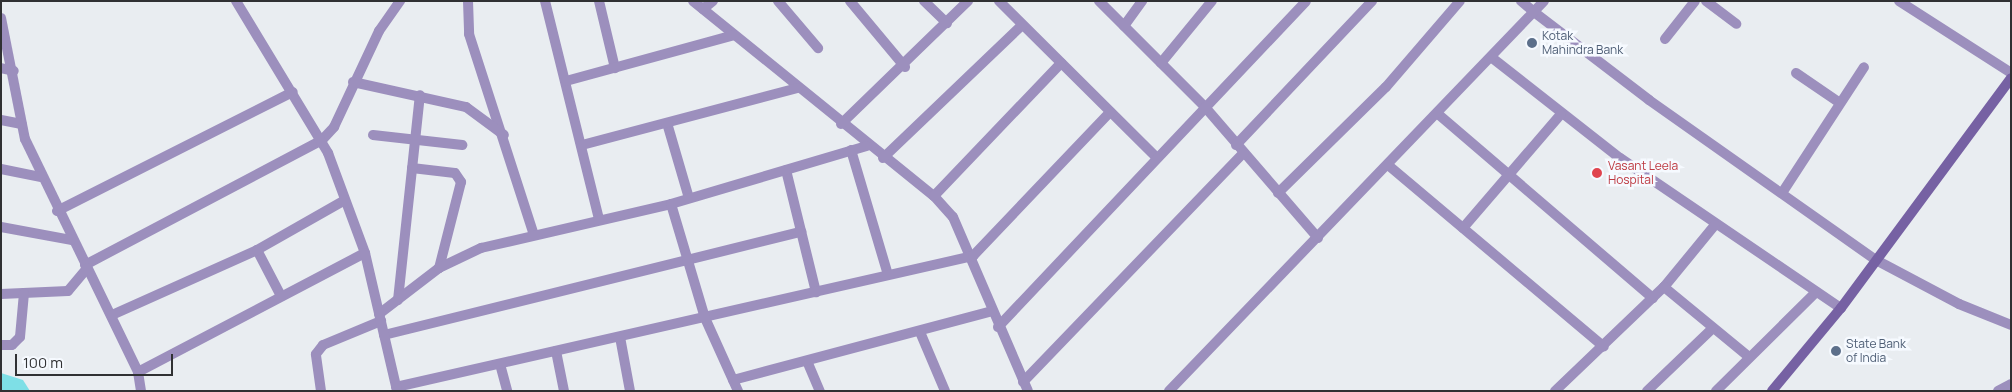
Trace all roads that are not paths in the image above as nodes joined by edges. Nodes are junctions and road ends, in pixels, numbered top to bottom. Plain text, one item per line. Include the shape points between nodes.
1 (236, 1) edge
2 (400, 1) edge
3 (468, 1) edge
4 (545, 1) edge
5 (599, 1) edge
6 (693, 1) edge
7 (713, 1) edge
8 (778, 1) edge
9 (850, 1) edge
10 (924, 1) edge
11 (968, 1) edge
12 (999, 1) edge
13 (1099, 1) edge
14 (1142, 1) edge
15 (1212, 1) edge
16 (1306, 1) edge
17 (1372, 1) edge
18 (1460, 1) edge
19 (1520, 1) edge
20 (1544, 1) edge
21 (1695, 1) edge
22 (1706, 1) edge
23 (1899, 1) edge
24 (703, 9) junction
25 (1534, 12) junction
26 (1, 18) edge
27 (947, 24) junction
28 (1736, 24) dead end
29 (1022, 25) junction
30 (1124, 26) junction
31 (734, 35) junction
32 (1665, 39) dead end
33 (818, 48) dead end
34 (1490, 57) junction
35 (1061, 63) junction
36 (1161, 63) junction
37 (905, 67) junction
38 (1864, 67) dead end
39 (1, 68) edge
40 (615, 68) junction
41 (14, 71) junction
42 (1796, 73) dead end
43 (2011, 73) edge
44 (2011, 78) edge
45 (566, 81) junction
46 (353, 82) junction
47 (798, 88) junction
48 (293, 92) junction
49 (420, 95) junction
50 (1840, 103) junction
51 (1205, 107) junction
52 (1110, 112) junction
53 (1438, 114) junction
54 (1560, 114) junction
55 (1, 120) edge
56 (668, 122) junction
57 (22, 124) junction
58 (841, 124) junction
59 (504, 135) junction
60 (372, 136) dead end
61 (322, 140) junction
62 (414, 140) junction
63 (462, 145) dead end
64 (582, 145) junction
65 (867, 146) junction
66 (1240, 149) junction
67 (851, 150) junction
68 (1156, 157) junction
69 (883, 158) junction
70 (1388, 164) junction
71 (412, 168) junction
72 (1, 169) edge
73 (786, 170) junction
74 (1509, 174) junction
75 (40, 178) junction
76 (1278, 193) junction
77 (1782, 193) junction
78 (934, 196) junction
79 (690, 198) junction
80 (346, 200) junction
81 (671, 204) junction
82 (57, 211) junction
83 (599, 219) junction
84 (1715, 225) junction
85 (1, 227) edge
86 (1463, 228) junction
87 (801, 232) junction
88 (534, 235) junction
89 (1318, 238) junction
90 (71, 240) junction
91 (257, 250) junction
92 (365, 252) junction
93 (973, 256) junction
94 (1876, 260) junction
95 (688, 262) junction
96 (86, 266) junction
97 (439, 268) junction
98 (888, 275) junction
99 (1664, 287) junction
100 (816, 292) junction
101 (1816, 292) junction
102 (24, 293) junction
103 (1, 294) edge
104 (280, 294) junction
105 (1653, 298) junction
106 (398, 300) junction
107 (1841, 308) junction
108 (992, 311) junction
109 (112, 316) junction
110 (380, 317) junction
111 (706, 318) junction
112 (2011, 325) edge
113 (998, 327) junction
114 (1713, 328) junction
115 (920, 332) junction
116 (384, 335) junction
117 (620, 337) junction
118 (1, 345) edge
119 (1604, 347) junction
120 (556, 351) junction
121 (1749, 357) junction
122 (807, 361) junction
123 (500, 364) junction
124 (138, 372) junction
125 (733, 380) junction
126 (2011, 384) edge
127 (1026, 386) edge
128 (397, 389) edge
129 (141, 391) edge
130 (321, 391) edge
131 (506, 391) edge
132 (564, 391) edge
133 (630, 391) edge
134 (738, 391) edge
135 (820, 391) edge
136 (945, 391) edge
137 (1168, 391) edge
138 (1555, 391) edge
139 (1647, 391) edge
140 (1716, 391) edge
141 (1772, 391) edge
142 (1998, 391) edge

1 - 48 street
2 - 46 street via 378,32
3 - 59 street via 469,34
4 - 45 street
5 - 40 street
6 - 24 street
7 - 24 street
8 - 33 street
9 - 37 street
10 - 27 street
11 - 27 street
12 - 29 street
13 - 30 street
14 - 30 street
15 - 36 street
16 - 51 street
17 - 66 street
18 - 76 street via 1386,87
19 - 25 street
20 - 25 street
21 - 32 street
22 - 28 street
23 - 43 street
24 - 31 street
25 - 34 street
25 - 77 street via 1649,100
26 - 41 street
27 - 37 street
29 - 35 street
29 - 69 street
30 - 36 street
31 - 40 street
31 - 47 street
34 - 53 street
34 - 54 street
35 - 52 street
35 - 78 street
36 - 51 street
37 - 58 street
38 - 50 street
39 - 41 street
40 - 45 street
41 - 57 street
42 - 50 street
44 - 94 main road
45 - 64 street
46 - 49 street
46 - 61 street via 340,116
47 - 56 street
47 - 58 street
48 - 61 street
48 - 82 street
49 - 59 street via 466,107
49 - 62 street
50 - 77 street
51 - 66 street
51 - 68 street
52 - 68 street
52 - 93 street
53 - 70 street
53 - 74 street
54 - 74 street
54 - 84 street
55 - 57 street
56 - 64 street
56 - 79 street
57 - 75 street
58 - 65 street
59 - 88 street
60 - 62 street
61 - 80 street
61 - 96 street
62 - 63 street
62 - 71 street
64 - 83 street
65 - 67 street
65 - 69 street
66 - 76 street
66 - 127 street
67 - 73 street
67 - 98 street
68 - 113 street
69 - 78 street
70 - 86 street
70 - 89 street
71 - 97 street via 455,173 461,182
71 - 106 street
72 - 75 street
73 - 79 street
73 - 87 street
74 - 86 street
74 - 105 street
75 - 82 street
76 - 89 street
77 - 94 street
78 - 93 street via 953,217
79 - 81 street
80 - 91 street
80 - 92 street
81 - 83 street
81 - 95 street
82 - 90 street
83 - 88 street
84 - 99 street
84 - 101 street
85 - 90 street
86 - 119 street
87 - 95 street
87 - 100 street
88 - 97 street via 481,248
89 - 137 street
90 - 96 street
91 - 104 street
91 - 109 street
92 - 104 street
92 - 110 street
93 - 98 street
93 - 108 street
94 - 107 main road
94 - 112 street via 1959,304
95 - 111 street
95 - 116 street
96 - 102 street via 68,291
96 - 109 street
97 - 106 street
98 - 100 street
99 - 105 street
99 - 114 street
100 - 111 street
101 - 107 street
101 - 121 street
102 - 103 street
102 - 118 street via 20,337 12,345
104 - 124 street
105 - 119 street
106 - 110 street
107 - 141 main road
108 - 113 street
108 - 115 street
109 - 124 street
110 - 116 street
110 - 130 street via 323,345 316,354
111 - 117 street
111 - 125 street
113 - 127 street
114 - 121 street
114 - 139 street
115 - 122 street
115 - 136 street
116 - 128 street
117 - 120 street
117 - 133 street
119 - 138 street
120 - 123 street
120 - 132 street
121 - 140 street
122 - 125 street
122 - 135 street
123 - 128 street
123 - 131 street
124 - 129 street
125 - 134 street
126 - 142 street

